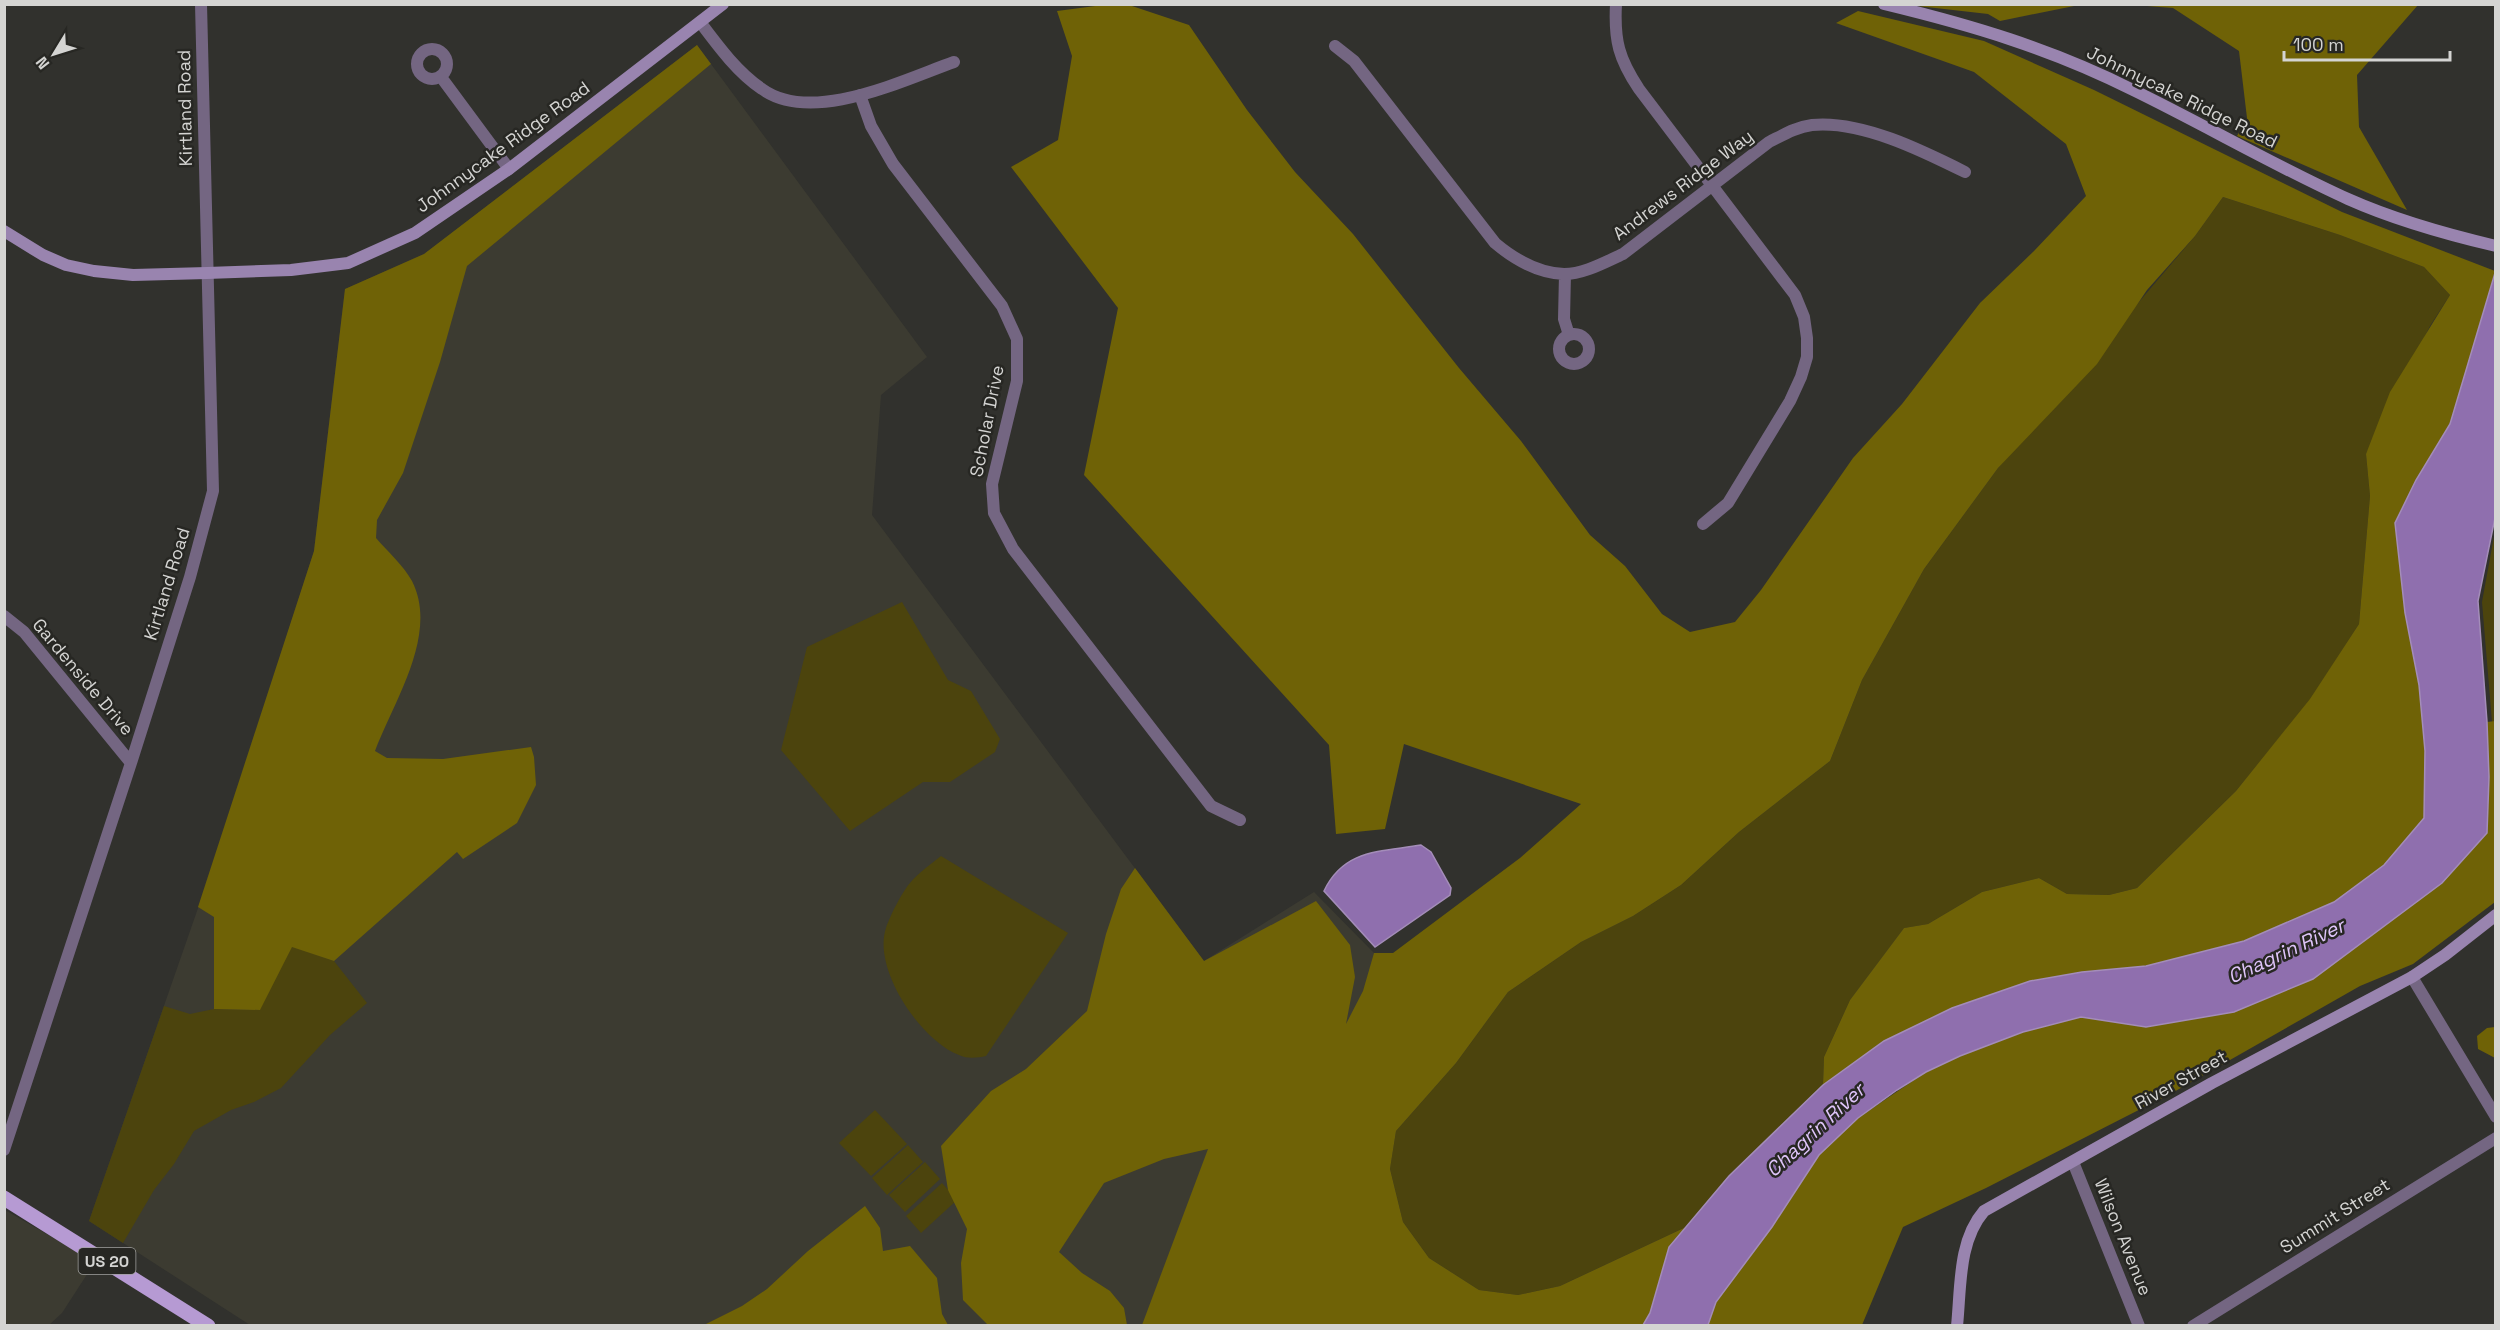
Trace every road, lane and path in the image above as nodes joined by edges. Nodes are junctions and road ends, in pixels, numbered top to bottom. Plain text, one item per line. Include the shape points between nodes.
1 (201, 4) edge
2 (723, 4) edge
3 (1616, 4) edge
4 (1884, 4) edge
5 (700, 22) junction
6 (1335, 46) dead end
7 (954, 62) dead end
8 (441, 77) dead end
9 (860, 95) junction
10 (509, 169) junction
11 (1965, 172) dead end
12 (1712, 186) junction
13 (4, 231) edge
14 (2496, 246) edge
15 (207, 273) junction
16 (1565, 274) junction
17 (1569, 335) dead end
18 (1703, 524) dead end
19 (4, 616) edge
20 (131, 763) junction
21 (1240, 820) dead end
22 (2496, 915) edge
23 (2412, 977) junction
24 (2496, 1117) edge
25 (2496, 1138) edge
26 (4, 1150) edge
27 (2073, 1162) junction
28 (4, 1198) edge
29 (208, 1326) edge
30 (1957, 1326) edge
31 (2139, 1326) edge
32 (2193, 1326) edge

1 - 15 street, Kirtland Road
2 - 5 main road, Johnnycake Ridge Road
3 - 12 street via 1615,27 1622,63
4 - 14 main road, Johnnycake Ridge Road via 1982,28 2040,49 2132,89 2349,199 2406,222
5 - 9 street via 738,70 764,91 794,103
5 - 10 main road, Johnnycake Ridge Road
6 - 16 street, Andrews Ridge Way via 1354,61 1495,243 1517,260
7 - 9 street
8 - 10 street
9 - 21 street, Scholar Drive via 871,126 892,164 1002,306 1017,339 1017,381 992,484 994,513 1013,549 1211,806
10 - 15 main road, Johnnycake Ridge Road via 415,233 348,263
11 - 12 street, Andrews Ridge Way via 1885,138 1838,126 1812,125 1769,142
12 - 16 street, Andrews Ridge Way via 1623,254 1595,267
12 - 18 street via 1795,296 1808,338 1807,357 1790,401 1728,503
13 - 15 main road, Johnnycake Ridge Road via 43,255 94,272
15 - 20 street, Kirtland Road via 213,491
16 - 17 street via 1564,319
19 - 20 street, Gardenside Drive via 24,632
20 - 26 street, Kirtland Road
22 - 23 main road, River Street
23 - 24 street
23 - 27 main road, River Street
25 - 32 street, Summit Street
27 - 30 main road, River Street via 1984,1211 1973,1225 1965,1249
27 - 31 street, Wilson Avenue
28 - 29 main road, US 20

